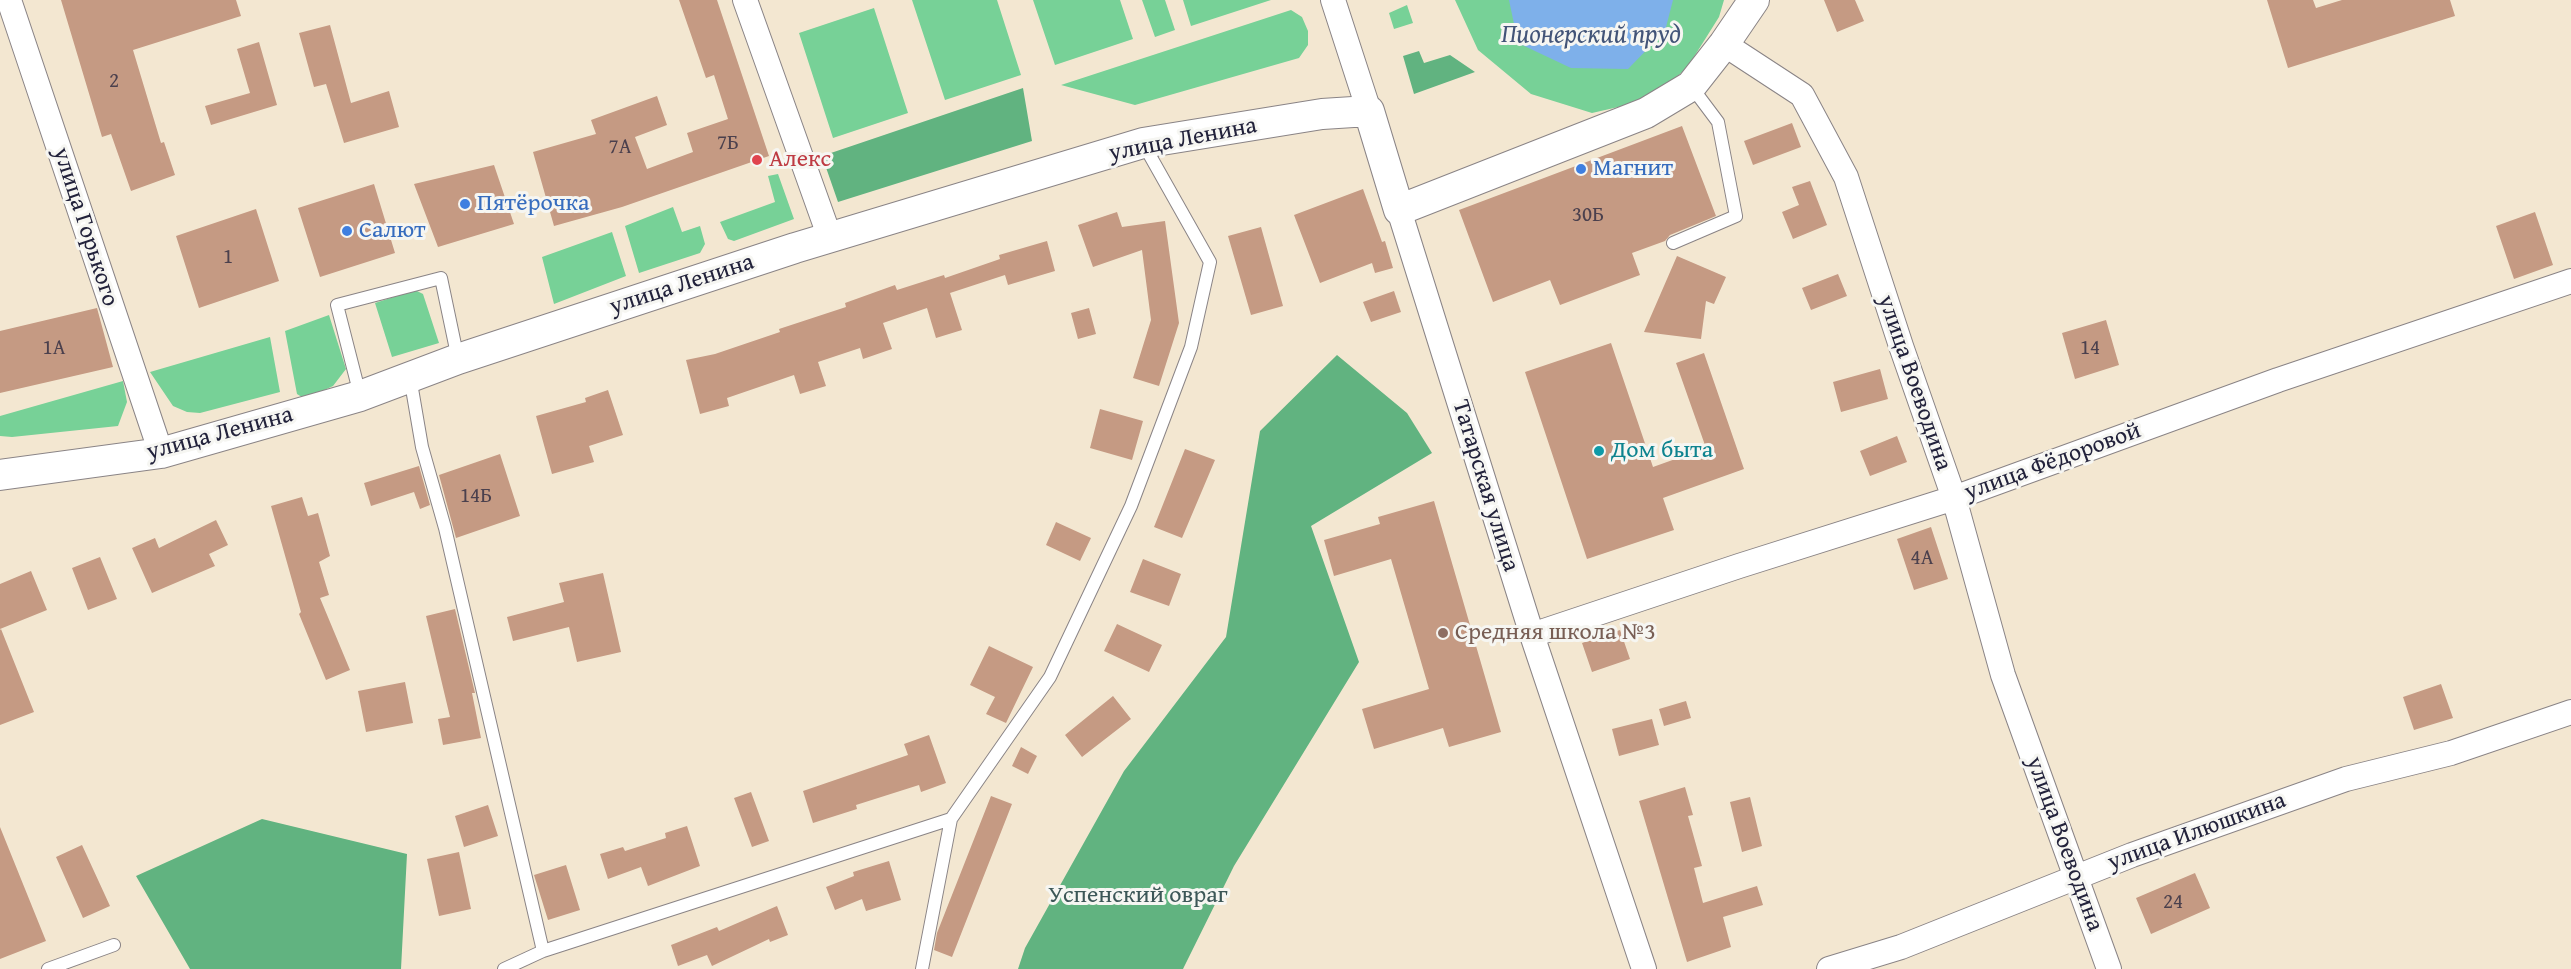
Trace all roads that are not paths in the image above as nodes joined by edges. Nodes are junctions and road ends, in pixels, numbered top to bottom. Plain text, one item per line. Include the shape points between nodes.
1 (9, 0) edge
2 (745, 0) edge
3 (1333, 0) edge
4 (1754, 0) edge
5 (1724, 44) junction
6 (1691, 86) junction
7 (1369, 111) junction
8 (1143, 143) junction
9 (1399, 210) junction
10 (830, 238) junction
11 (1673, 243) dead end
12 (2571, 282) edge
13 (458, 359) junction
14 (410, 376) junction
15 (360, 396) junction
16 (161, 453) junction
17 (0, 475) edge
18 (1954, 498) junction
19 (1532, 635) junction
20 (2571, 712) edge
21 (951, 819) junction
22 (2076, 877) junction
23 (114, 945) dead end
24 (543, 951) junction
25 (48, 969) edge
26 (504, 969) edge
27 (922, 969) edge
28 (1644, 969) edge
29 (1829, 969) edge
30 (2109, 969) edge

1 - 16 street, улица Горького
2 - 10 street
3 - 7 street, Татарская улица
4 - 5 street
5 - 6 street
5 - 18 street, улица Воеводина via 1802,95 1846,177
6 - 9 street via 1646,113
6 - 11 lane via 1718,122 1736,216
7 - 8 street, улица Ленина via 1322,114
7 - 9 street, Татарская улица
8 - 10 street, улица Ленина
8 - 21 lane via 1210,262 1191,347 1131,506 1050,677
9 - 19 street, Татарская улица
10 - 13 street, улица Ленина
12 - 18 street, улица Фёдоровой via 2278,380
13 - 14 street, улица Ленина
13 - 15 lane via 441,279 337,304
14 - 15 street, улица Ленина
14 - 24 lane via 422,447 445,528
15 - 16 street, улица Ленина
16 - 17 street, улица Ленина
18 - 19 street, улица Фёдоровой
18 - 22 street, улица Воеводина via 2003,675
19 - 28 street, Татарская улица
20 - 22 street, улица Илюшкина via 2451,753 2346,779
21 - 24 lane
21 - 27 lane
22 - 29 street, улица Илюшкина via 1901,947
22 - 30 street, улица Воеводина
23 - 25 lane
24 - 26 lane

